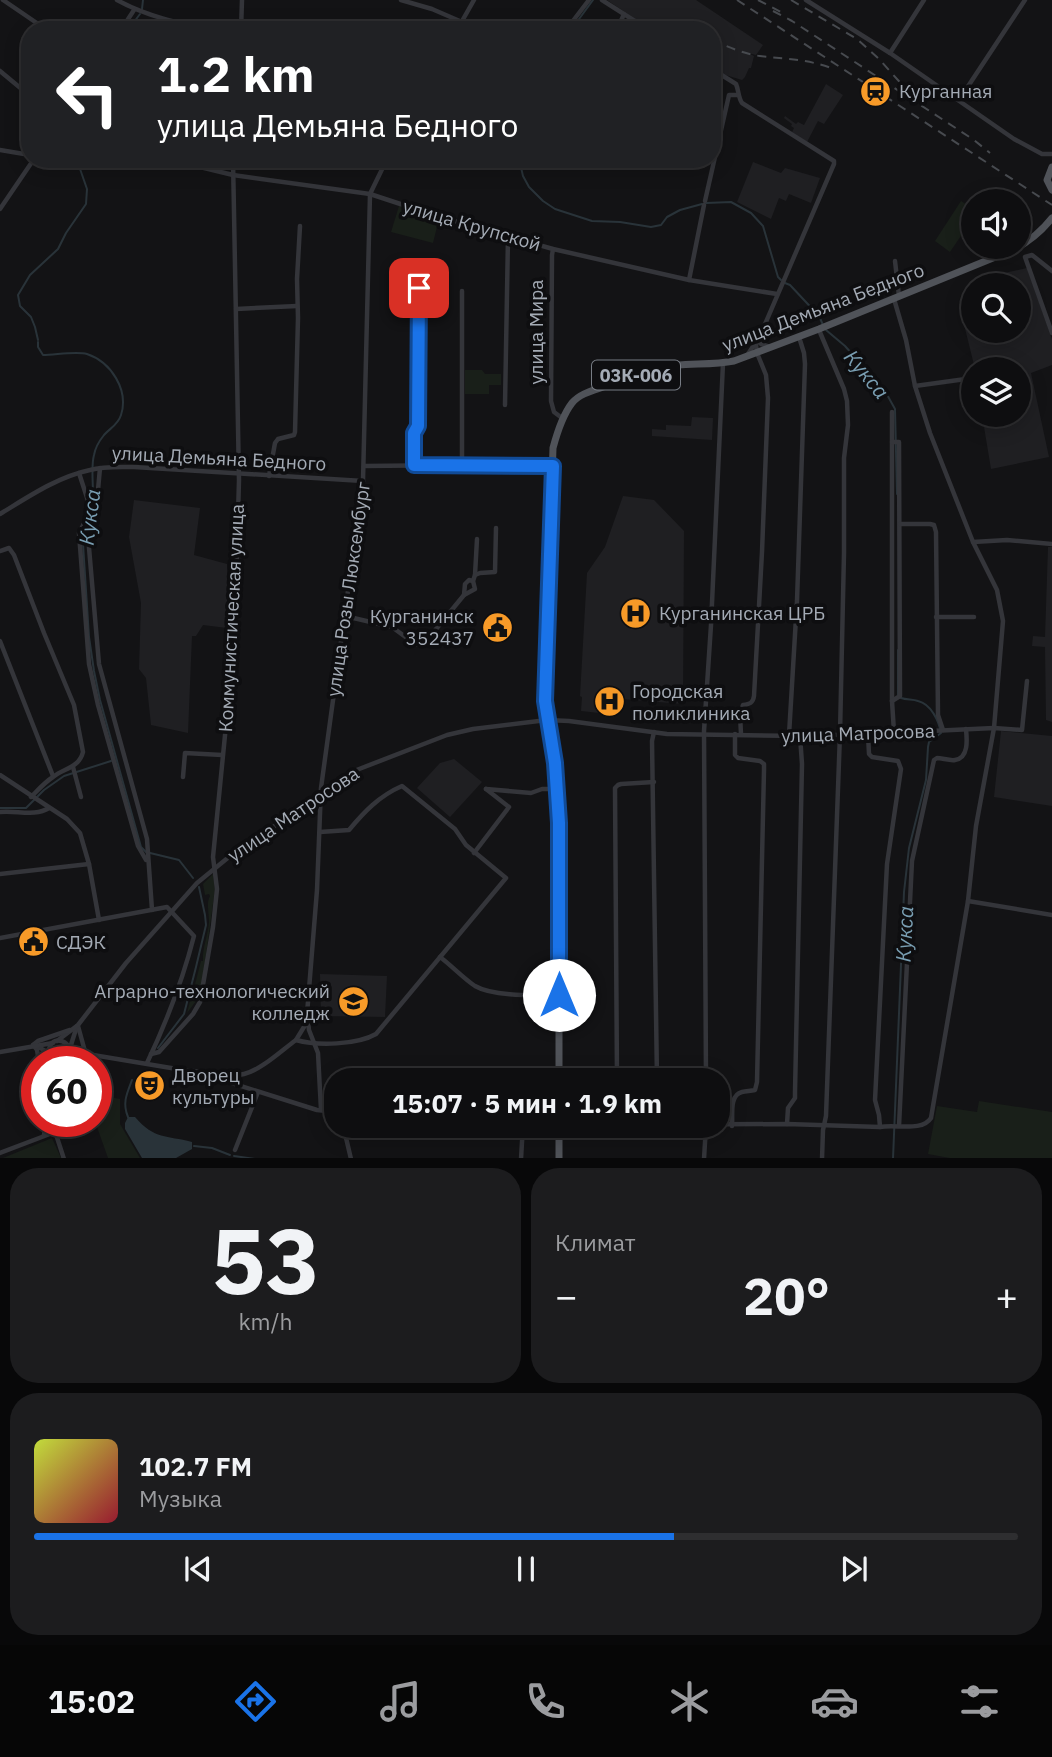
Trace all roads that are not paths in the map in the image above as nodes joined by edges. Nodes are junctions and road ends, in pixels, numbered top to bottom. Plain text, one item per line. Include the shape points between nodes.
1 (4, 0) edge
2 (117, 0) edge
3 (237, 0) edge
4 (242, 0) edge
5 (401, 0) edge
6 (474, 0) edge
7 (589, 0) edge
8 (602, 0) edge
9 (806, 0) edge
10 (924, 0) edge
11 (1025, 0) edge
12 (139, 11) junction
13 (624, 15) junction
14 (34, 21) edge
15 (130, 21) edge
16 (174, 21) edge
17 (241, 21) edge
18 (460, 21) edge
19 (463, 21) edge
20 (573, 21) edge
21 (621, 21) edge
22 (634, 21) edge
23 (890, 53) junction
24 (0, 71) edge
25 (721, 75) edge
26 (21, 88) edge
27 (738, 95) junction
28 (959, 100) junction
29 (721, 131) edge
30 (0, 149) edge
31 (21, 153) edge
32 (1052, 154) edge
33 (1052, 167) edge
34 (28, 168) edge
35 (208, 168) edge
36 (233, 168) edge
37 (383, 168) edge
38 (713, 168) edge
39 (233, 175) junction
40 (1052, 190) edge
41 (370, 194) junction
42 (0, 209) edge
43 (1052, 218) edge
44 (300, 226) dead end
45 (508, 237) junction
46 (553, 249) junction
47 (895, 261) dead end
48 (1052, 271) edge
49 (690, 280) junction
50 (419, 288) dead end
51 (462, 291) dead end
52 (777, 294) junction
53 (896, 297) junction
54 (297, 306) junction
55 (236, 309) junction
56 (822, 328) junction
57 (1052, 333) edge
58 (799, 337) junction
59 (758, 339) junction
60 (772, 347) junction
61 (757, 353) junction
62 (745, 357) junction
63 (723, 363) junction
64 (961, 380) edge
65 (915, 386) junction
66 (505, 405) dead end
67 (892, 412) dead end
68 (563, 418) junction
69 (894, 442) junction
70 (414, 465) junction
71 (462, 465) junction
72 (553, 466) junction
73 (364, 467) junction
74 (95, 469) junction
75 (79, 473) junction
76 (239, 474) junction
77 (269, 475) junction
78 (363, 481) junction
79 (0, 514) edge
80 (900, 524) junction
81 (496, 527) dead end
82 (477, 539) dead end
83 (973, 542) junction
84 (1052, 544) edge
85 (0, 551) edge
86 (475, 575) junction
87 (345, 616) junction
88 (936, 617) junction
89 (974, 617) dead end
90 (0, 641) edge
91 (1027, 681) dead end
92 (892, 701) junction
93 (547, 720) junction
94 (994, 728) junction
95 (966, 729) junction
96 (941, 730) junction
97 (654, 732) junction
98 (894, 732) junction
99 (704, 734) junction
100 (738, 734) junction
101 (840, 734) junction
102 (868, 734) junction
103 (789, 735) junction
104 (800, 736) junction
105 (222, 755) junction
106 (74, 771) junction
107 (0, 775) edge
108 (54, 776) junction
109 (183, 777) dead end
110 (654, 782) junction
111 (557, 789) junction
112 (322, 795) junction
113 (81, 797) dead end
114 (34, 799) junction
115 (48, 808) junction
116 (0, 811) edge
117 (320, 832) junction
118 (474, 853) junction
119 (148, 863) junction
120 (89, 864) junction
121 (214, 867) junction
122 (0, 874) edge
123 (968, 901) junction
124 (152, 910) junction
125 (171, 911) junction
126 (1052, 915) edge
127 (99, 920) junction
128 (0, 938) edge
129 (440, 957) junction
130 (559, 995) junction
131 (307, 1021) junction
132 (76, 1026) junction
133 (296, 1040) junction
134 (55, 1042) junction
135 (314, 1043) junction
136 (33, 1045) junction
137 (51, 1046) edge
138 (69, 1046) edge
139 (71, 1046) edge
140 (83, 1046) edge
141 (0, 1052) edge
142 (151, 1054) junction
143 (112, 1057) edge
144 (147, 1063) junction
145 (559, 1068) edge
146 (617, 1068) edge
147 (657, 1068) edge
148 (706, 1068) edge
149 (193, 1071) junction
150 (258, 1092) junction
151 (321, 1110) junction
152 (324, 1110) edge
153 (788, 1125) junction
154 (824, 1125) junction
155 (732, 1126) joint
156 (898, 1126) junction
157 (880, 1127) junction
158 (41, 1137) edge
159 (57, 1137) edge
160 (346, 1138) edge
161 (522, 1138) edge
162 (559, 1138) edge
163 (705, 1138) edge
164 (234, 1150) dead end
165 (0, 1153) edge
166 (64, 1158) edge
167 (351, 1158) edge
168 (521, 1158) edge
169 (559, 1158) edge
170 (704, 1158) edge
171 (822, 1158) edge

1 - 14 street
2 - 12 street
3 - 4 street
4 - 17 street
5 - 18 street
6 - 19 street
7 - 20 street
8 - 13 street
9 - 23 street
10 - 23 street
11 - 28 street
12 - 15 street
12 - 16 street
13 - 21 street
13 - 22 street
23 - 28 street
24 - 26 street
25 - 27 street via 736,84
27 - 29 street via 729,95
27 - 52 street via 742,103 834,161
28 - 32 street via 1014,139
30 - 31 street
33 - 40 main road via 1047,180
34 - 42 street
35 - 39 street, улица Крупской
36 - 39 street, Коммунистическая улица
37 - 41 street, улица Розы Люксембург
38 - 49 street
39 - 41 street, улица Крупской
39 - 55 street, Коммунистическая улица
41 - 45 street, улица Крупской
41 - 73 street, улица Розы Люксембург
43 - 53 main road, улица Демьяна Бедного / 03К-006 via 1031,241
44 - 54 street
45 - 46 street, улица Крупской
45 - 66 street
46 - 49 street, улица Крупской
46 - 68 street, улица Мира via 551,401 554,412
47 - 53 street
48 - 57 street via 1032,255 1025,257
49 - 52 street, улица Крупской
50 - 70 street
51 - 71 street
52 - 59 street
53 - 56 main road, улица Демьяна Бедного / 03К-006
53 - 65 street
54 - 55 street
54 - 77 street via 295,432 275,443
55 - 76 street, Коммунистическая улица
56 - 58 main road, улица Демьяна Бедного / 03К-006
56 - 101 street via 848,401
58 - 60 main road, улица Демьяна Бедного / 03К-006
58 - 103 street via 805,364
59 - 60 street
59 - 61 street
59 - 62 street
60 - 61 main road, улица Демьяна Бедного / 03К-006
61 - 62 main road, улица Демьяна Бедного / 03К-006
61 - 100 street via 766,375 768,398 762,552 754,696 741,709
62 - 63 main road, улица Демьяна Бедного / 03К-006
63 - 68 main road, улица Демьяна Бедного / 03К-006 via 640,373 585,394 572,403
63 - 99 street
64 - 65 street
65 - 83 street
67 - 69 street
68 - 72 main road, 03К-006 via 553,448
69 - 80 street via 899,442
69 - 92 street
70 - 71 street
70 - 73 street
71 - 72 street
72 - 93 main road, 03К-006
73 - 78 street, улица Розы Люксембург
74 - 75 street, улица Демьяна Бедного
74 - 76 street, улица Демьяна Бедного
74 - 119 street via 96,512 88,536 99,664 147,839
75 - 79 street, улица Демьяна Бедного
75 - 119 street via 91,510 79,533 89,664 138,846
76 - 77 street, улица Демьяна Бедного
76 - 105 street, Коммунистическая улица via 234,644
77 - 78 street, улица Демьяна Бедного
78 - 87 street, улица Розы Люксембург
80 - 88 street via 934,526
80 - 92 street via 900,696
81 - 86 street via 495,572
82 - 86 street
83 - 84 street
83 - 94 street via 997,590 1003,621
85 - 106 street via 9,548 15,555 74,705 83,752
86 - 87 street via 475,589 464,595 423,645 415,645 392,627
87 - 112 street, улица Розы Люксембург
88 - 89 street
88 - 96 street
90 - 108 street
91 - 94 street, улица Матросова via 1022,730
92 - 98 street
93 - 97 street, улица Матросова
93 - 111 main road, 03К-006
93 - 112 street, улица Матросова via 447,734 354,771
94 - 95 street, улица Матросова
94 - 123 street
95 - 96 street, улица Матросова
95 - 156 street via 963,755 954,761 934,760 912,861
96 - 98 street, улица Матросова
97 - 99 street, улица Матросова
97 - 110 street
98 - 102 street, улица Матросова
99 - 100 street, улица Матросова
99 - 148 street
100 - 103 street, улица Матросова
100 - 155 street via 735,755 760,761 764,770 757,1082 755,1090 735,1096
101 - 102 street, улица Матросова
101 - 104 street, улица Матросова
101 - 154 street
102 - 157 street via 869,754 898,761 901,769 887,864 875,1100
103 - 104 street, улица Матросова
104 - 153 street via 795,1098 788,1108
105 - 109 street via 186,752
105 - 121 street, Коммунистическая улица
106 - 108 street
106 - 113 street
107 - 114 street
108 - 114 street
110 - 146 street via 615,788
110 - 147 street
111 - 118 street via 531,793 486,789 509,807
111 - 130 main road, 03К-006
112 - 117 street, улица Розы Люксембург
112 - 121 street, улица Матросова
114 - 115 street
115 - 116 street via 32,813
115 - 120 street via 80,833
117 - 118 street via 349,830 372,804 402,786 455,829
117 - 131 street, улица Розы Люксембург
118 - 129 street via 506,878
119 - 124 street
120 - 122 street
120 - 127 street
121 - 125 street, улица Матросова
121 - 142 street, Коммунистическая улица via 215,914 200,1002 159,1052
123 - 126 street
123 - 156 street via 931,1118 925,1126
124 - 125 street via 167,907
124 - 127 street
125 - 132 street, улица Матросова
125 - 142 street, Коммунистическая улица via 194,936
127 - 128 street
129 - 130 street via 485,990
129 - 135 street via 376,1034 357,1042
130 - 145 main road, 03К-006
131 - 133 street, улица Розы Люксембург
131 - 135 street, улица Розы Люксембург
132 - 134 street
132 - 136 street
132 - 139 street
132 - 140 street
133 - 135 street
133 - 149 street via 246,1074
134 - 136 street
134 - 137 street
134 - 138 street
135 - 151 street, улица Розы Люксембург
136 - 141 street
142 - 144 street, Коммунистическая улица
143 - 144 street
144 - 149 street
149 - 150 street
150 - 151 street
150 - 164 street
151 - 152 street
153 - 154 street
153 - 155 street
154 - 157 street
154 - 171 street
156 - 157 street
158 - 165 street
159 - 166 street
160 - 167 street
161 - 168 street
162 - 169 main road
163 - 170 street

